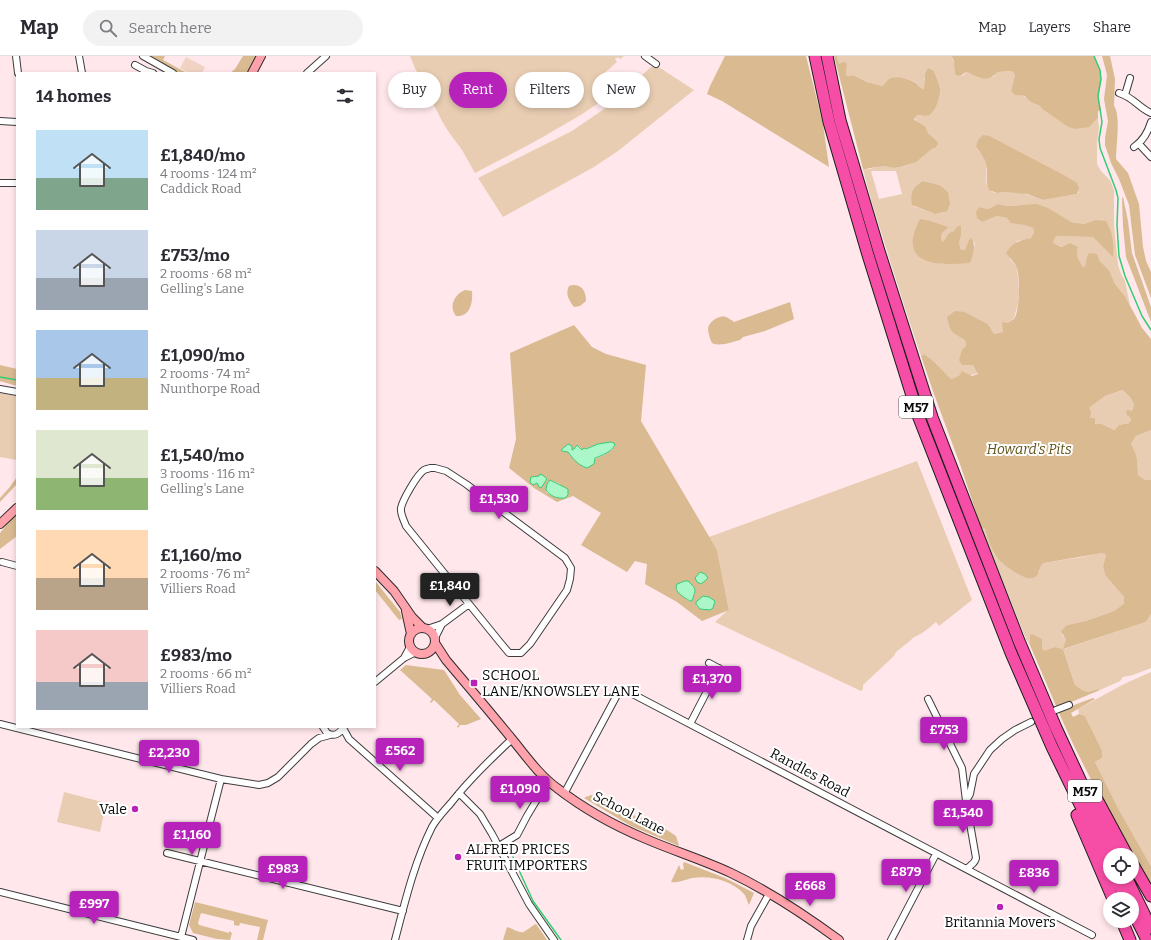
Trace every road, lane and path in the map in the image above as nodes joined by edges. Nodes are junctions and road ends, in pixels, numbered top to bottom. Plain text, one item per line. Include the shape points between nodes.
1 (16, 56) edge
2 (79, 56) edge
3 (143, 56) edge
4 (262, 56) edge
5 (326, 56) edge
6 (645, 56) edge
7 (815, 56) edge
8 (827, 56) edge
9 (656, 64) dead end
10 (135, 66) dead end
11 (18, 72) edge
12 (82, 72) edge
13 (150, 72) edge
14 (171, 72) edge
15 (255, 72) edge
16 (308, 72) edge
17 (1130, 78) dead end
18 (1151, 113) edge
19 (0, 121) edge
20 (16, 122) edge
21 (1151, 122) edge
22 (1151, 157) edge
23 (0, 183) edge
24 (16, 183) edge
25 (0, 389) edge
26 (16, 392) edge
27 (16, 509) edge
28 (0, 524) edge
29 (2, 562) dead end
30 (16, 566) edge
31 (376, 572) edge
32 (469, 604) junction
33 (406, 608) junction
34 (442, 624) junction
35 (425, 629) junction
36 (411, 634) junction
37 (435, 641) junction
38 (413, 649) junction
39 (427, 653) junction
40 (446, 660) junction
41 (709, 664) dead end
42 (719, 668) junction
43 (731, 675) dead end
44 (376, 681) edge
45 (928, 699) dead end
46 (1069, 705) dead end
47 (1056, 710) dead end
48 (1031, 722) dead end
49 (0, 724) edge
50 (690, 724) junction
51 (16, 728) edge
52 (16, 728) edge
53 (323, 728) edge
54 (342, 728) edge
55 (344, 728) edge
56 (1056, 728) junction
57 (333, 735) junction
58 (319, 738) junction
59 (349, 739) junction
60 (512, 739) junction
61 (1052, 747) junction
62 (963, 773) junction
63 (974, 774) junction
64 (221, 779) junction
65 (548, 781) junction
66 (459, 793) junction
67 (564, 794) junction
68 (966, 801) junction
69 (438, 818) junction
70 (499, 846) junction
71 (1112, 848) edge
72 (1123, 848) edge
73 (1103, 852) edge
74 (167, 853) dead end
75 (936, 854) junction
76 (200, 861) junction
77 (967, 869) junction
78 (1139, 876) edge
79 (1129, 884) edge
80 (0, 892) edge
81 (1110, 892) edge
82 (769, 894) junction
83 (1151, 896) edge
84 (403, 911) junction
85 (1139, 924) edge
86 (1125, 928) edge
87 (1151, 928) edge
88 (1092, 935) dead end
89 (181, 937) junction
90 (193, 940) edge
91 (395, 940) edge
92 (554, 940) edge
93 (747, 940) edge
94 (839, 940) edge
95 (891, 940) edge
96 (1130, 940) edge
97 (1147, 940) edge

1 - 11 street
2 - 12 street
3 - 14 street
4 - 15 main road
5 - 16 street
6 - 9 street
7 - 61 highway, M57 via 829,122 919,418 1011,653
8 - 56 highway, M57 via 840,120 932,417 1019,641
10 - 13 street
17 - 18 street via 1122,94
19 - 20 street
21 - 22 street via 1147,133 1136,145
23 - 24 street
25 - 26 street
27 - 28 main road
29 - 30 street
31 - 33 main road
32 - 32 street via 402,518 403,502 416,479 424,470 430,468 446,471 466,484 565,558 571,568 567,590 521,653 510,653
32 - 34 street
33 - 35 main road via 415,621
33 - 36 main road
34 - 35 street
34 - 37 street
35 - 36 main road
35 - 37 main road via 430,631
36 - 38 main road via 409,638
37 - 39 main road
37 - 40 main road, School Lane
38 - 39 main road
38 - 44 street
39 - 40 main road, School Lane
40 - 60 main road, School Lane
41 - 42 street
42 - 43 street
42 - 50 street
45 - 62 street
46 - 47 street
48 - 63 street via 1002,739 990,750
49 - 51 street
50 - 67 street, Randles Road via 630,692 620,691
50 - 75 street, Randles Road
52 - 64 street
53 - 57 street
53 - 58 street
54 - 57 street via 339,733
55 - 59 street
56 - 71 highway, M57
56 - 72 highway
57 - 58 street
57 - 59 street
58 - 64 street via 278,777 268,783 259,786
59 - 69 street
60 - 65 main road, School Lane
60 - 66 street
61 - 73 highway, M57
61 - 81 highway
62 - 63 street
62 - 68 street
63 - 68 street
64 - 76 street
65 - 67 main road, School Lane
65 - 70 street via 517,835
66 - 69 street
66 - 70 street via 480,814
67 - 82 main road, School Lane via 624,829 725,871
68 - 77 street via 976,858 973,865
69 - 84 street via 419,856
70 - 92 street via 530,904
74 - 76 street
75 - 77 street, Randles Road
75 - 95 street
76 - 84 street
76 - 89 street
77 - 88 street, Randles Road
78 - 83 highway
79 - 87 highway
80 - 89 street
82 - 93 street via 751,926
82 - 94 main road, School Lane
84 - 91 street
85 - 97 highway
86 - 96 highway
89 - 90 street

